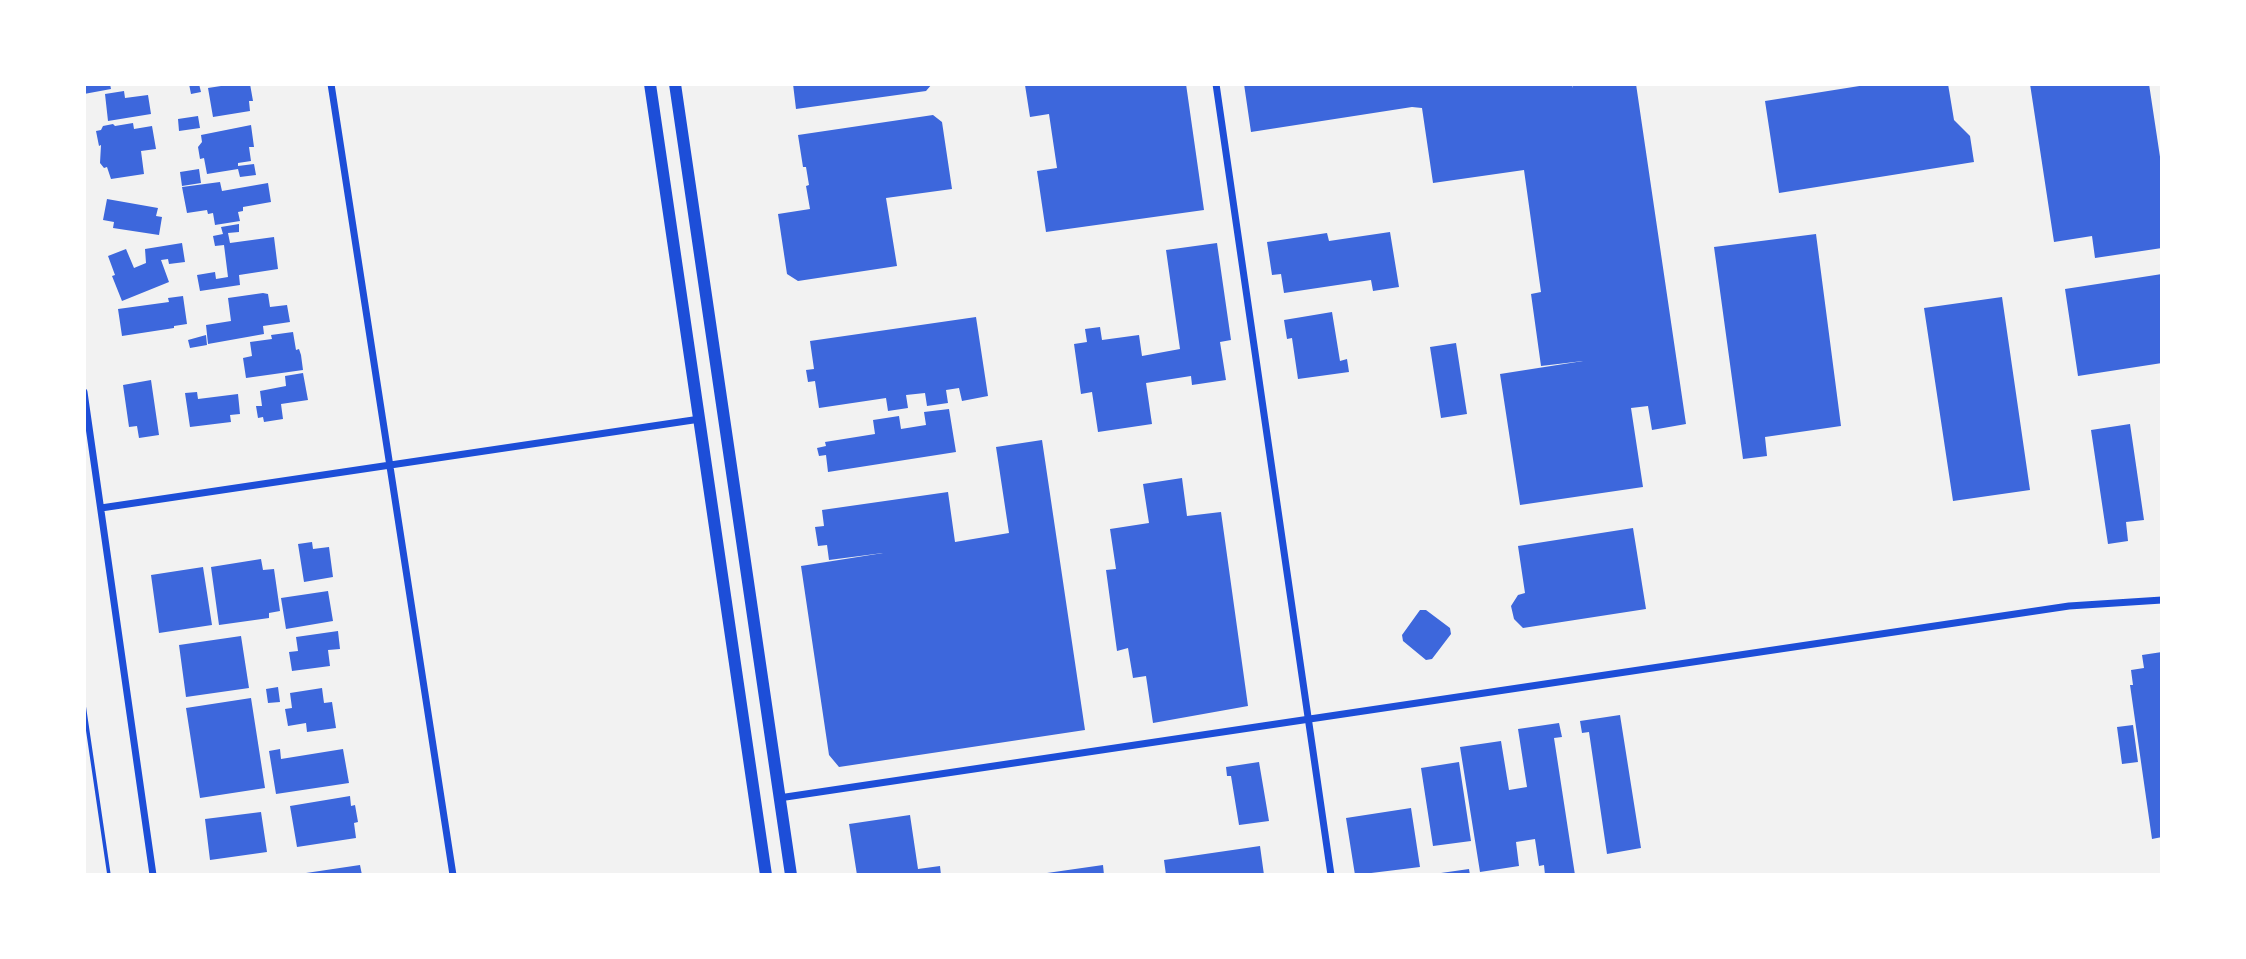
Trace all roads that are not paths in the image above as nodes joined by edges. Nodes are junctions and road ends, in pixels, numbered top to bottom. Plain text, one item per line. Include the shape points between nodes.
1 (331, 84) edge
2 (650, 84) edge
3 (675, 84) edge
4 (1216, 84) edge
5 (84, 392) edge
6 (723, 416) junction
7 (700, 419) junction
8 (389, 464) junction
9 (101, 508) junction
10 (2162, 600) edge
11 (1309, 719) junction
12 (779, 798) junction
13 (754, 802) junction
14 (153, 875) edge
15 (453, 875) edge
16 (766, 875) edge
17 (791, 875) edge
18 (1331, 875) edge

1 - 8 street
2 - 7 main road
3 - 6 main road
4 - 11 street
5 - 9 street
6 - 7 main road
6 - 12 main road
7 - 8 street
7 - 13 main road
8 - 9 street
8 - 15 street
9 - 14 street
10 - 11 street via 2069,606
11 - 12 street
11 - 18 street
12 - 13 main road
12 - 17 main road
13 - 16 main road

